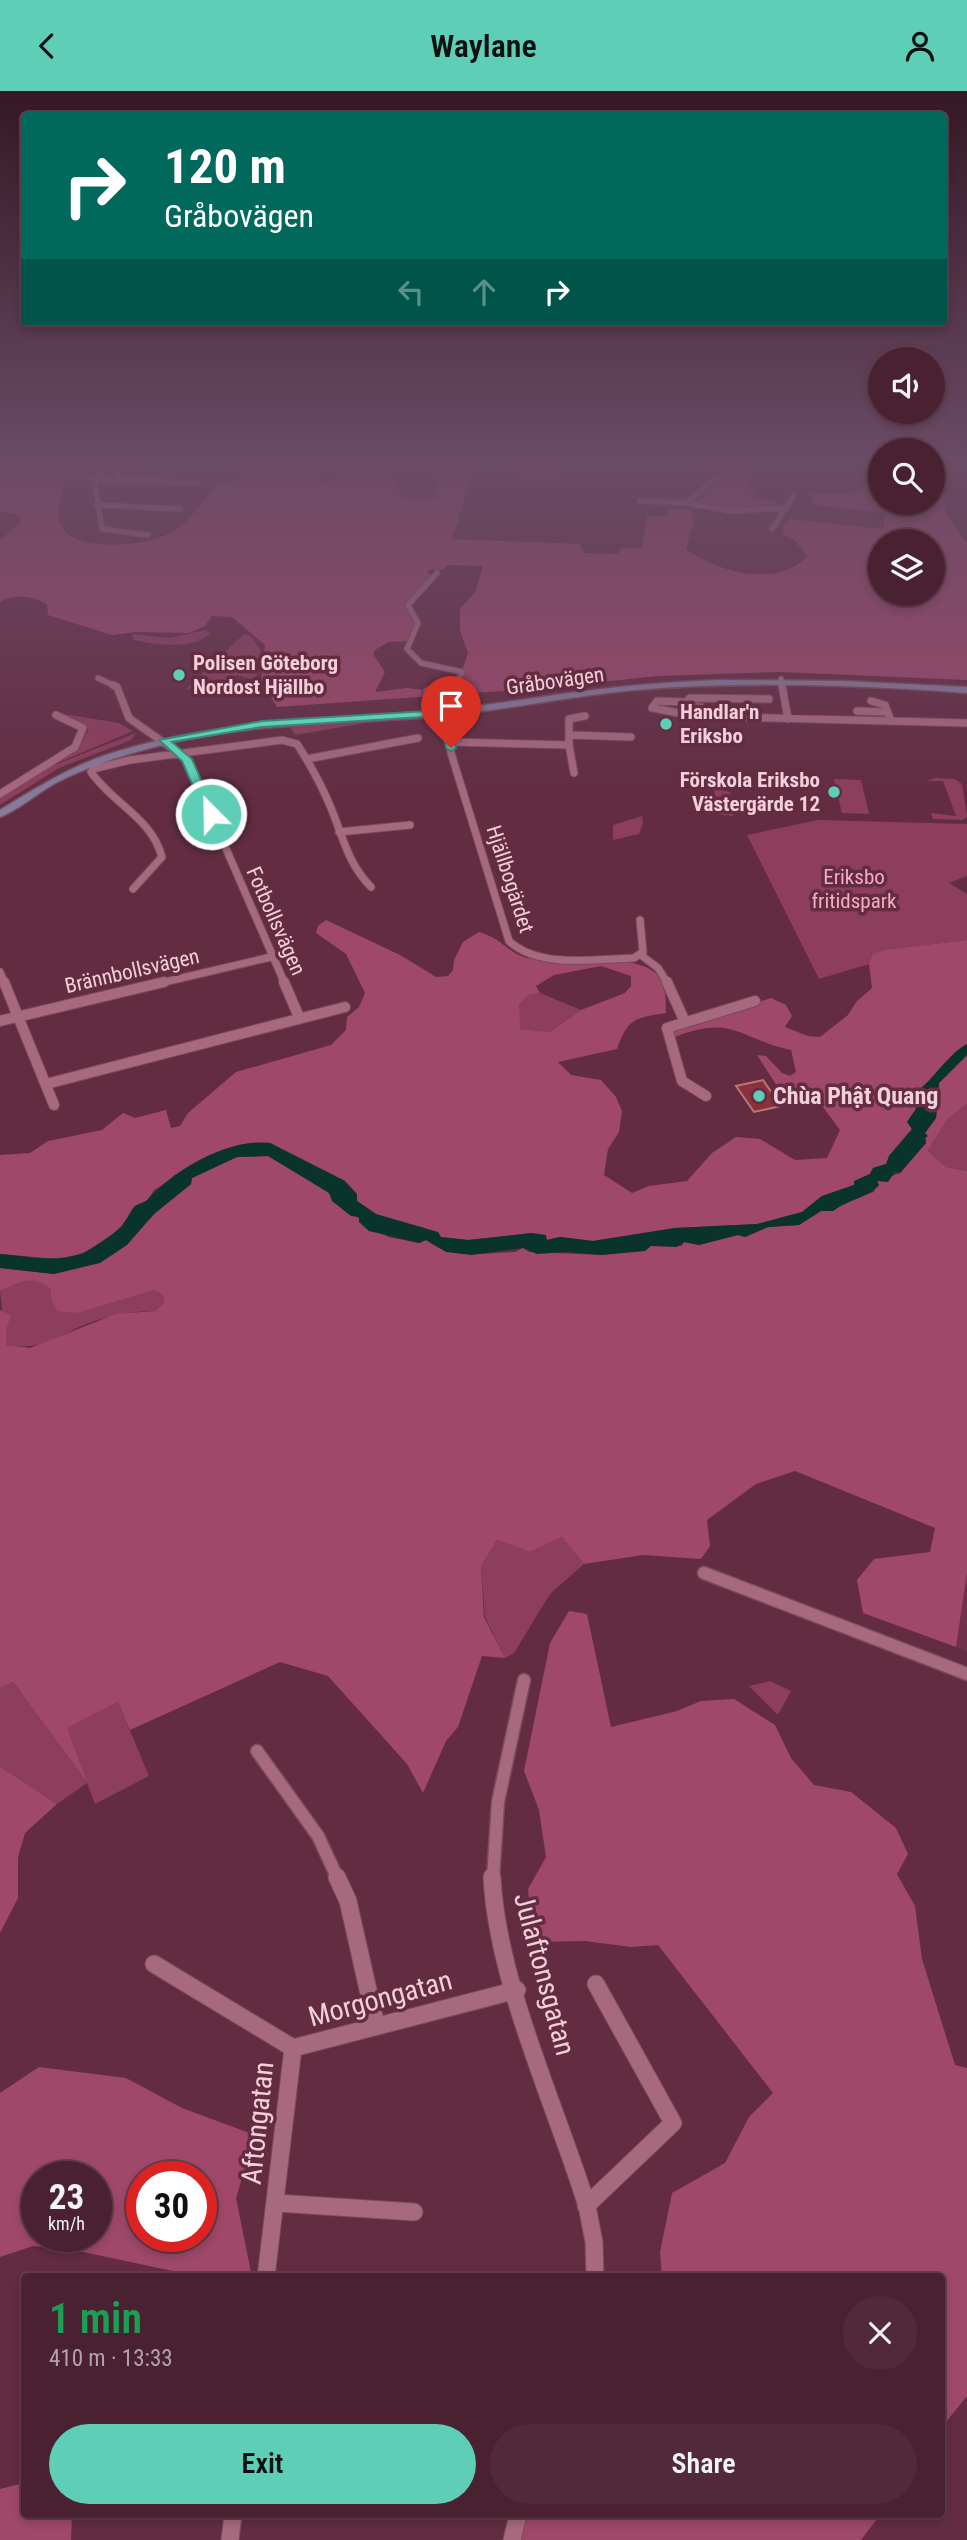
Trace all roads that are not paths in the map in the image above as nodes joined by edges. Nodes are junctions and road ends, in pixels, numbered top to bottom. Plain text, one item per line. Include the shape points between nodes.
1 (437, 573) dead end
2 (98, 678) dead end
3 (782, 681) junction
4 (967, 688) edge
5 (769, 699) dead end
6 (871, 701) dead end
7 (686, 704) junction
8 (701, 707) dead end
9 (443, 711) junction
10 (857, 711) dead end
11 (888, 712) junction
12 (57, 715) dead end
13 (686, 715) junction
14 (584, 716) dead end
15 (788, 719) junction
16 (891, 721) junction
17 (967, 723) edge
18 (569, 735) junction
19 (631, 737) dead end
20 (160, 738) junction
21 (418, 738) dead end
22 (452, 742) junction
23 (569, 745) junction
24 (181, 753) junction
25 (307, 759) junction
26 (574, 773) dead end
27 (0, 794) edge
28 (0, 812) edge
29 (410, 825) dead end
30 (339, 832) junction
31 (371, 887) dead end
32 (133, 889) dead end
33 (640, 920) dead end
34 (641, 955) junction
35 (271, 957) junction
36 (0, 972) edge
37 (755, 1001) dead end
38 (345, 1007) dead end
39 (19, 1016) junction
40 (299, 1017) junction
41 (0, 1021) edge
42 (685, 1022) junction
43 (46, 1084) junction
44 (706, 1096) dead end
45 (54, 1105) dead end
46 (704, 1573) dead end
47 (967, 1674) edge
48 (524, 1680) dead end
49 (257, 1751) dead end
50 (154, 1964) dead end
51 (596, 1984) dead end
52 (517, 1990) junction
53 (376, 2025) junction
54 (293, 2048) junction
55 (277, 2203) junction
56 (586, 2206) junction
57 (414, 2212) dead end
58 (267, 2273) edge
59 (594, 2273) edge
60 (233, 2518) edge
61 (517, 2518) edge
62 (230, 2540) edge
63 (512, 2540) edge

1 - 9 street, Hjällbogärdet via 408,605 418,623 407,649 421,663 462,672 459,679 427,691
2 - 20 street, Fotbollsvägen via 117,687 129,718
3 - 4 main road, Gråbovägen
3 - 9 main road, Gråbovägen via 631,688
3 - 15 street
5 - 7 street via 691,698
6 - 11 street via 885,705
7 - 8 street
7 - 13 street
7 - 13 street via 657,701 652,708
9 - 20 main road, Gråbovägen via 262,724
9 - 22 street, Hjällbogärdet
10 - 11 street
11 - 16 street
12 - 27 street via 83,728 75,747
13 - 15 street
14 - 18 street via 569,719
15 - 16 street
16 - 17 street
18 - 19 street
18 - 23 street
20 - 24 street, Fotbollsvägen
20 - 28 main road, Gråbovägen via 88,763
21 - 25 street
22 - 23 street
22 - 34 street, Hjällbogärdet via 451,753 512,946 543,957
23 - 26 street
24 - 25 street via 288,741 297,744
24 - 32 street via 100,766 91,772 103,788 137,812 160,843 162,857
24 - 35 street, Fotbollsvägen
25 - 30 street
29 - 30 street
30 - 31 street via 356,874
33 - 34 street
34 - 42 street via 667,977
35 - 39 street, Brännbollsvägen
35 - 40 street, Fotbollsvägen
36 - 39 street
37 - 42 street
38 - 40 street
39 - 41 street, Brännbollsvägen
39 - 43 street
40 - 43 street
42 - 44 street via 667,1028 669,1038 682,1081
43 - 45 street
46 - 47 street
48 - 52 street, Julaftonsgatan via 491,1853 498,1926
49 - 53 street via 318,1836 346,1896
50 - 54 street, Morgongatan
51 - 56 street via 673,2123
52 - 53 street, Morgongatan
52 - 56 street, Julaftonsgatan
53 - 54 street, Morgongatan
54 - 55 street, Aftongatan
55 - 57 street, Aftongatan
55 - 58 street, Aftongatan
56 - 59 street, Julaftonsgatan
60 - 62 street
61 - 63 street

